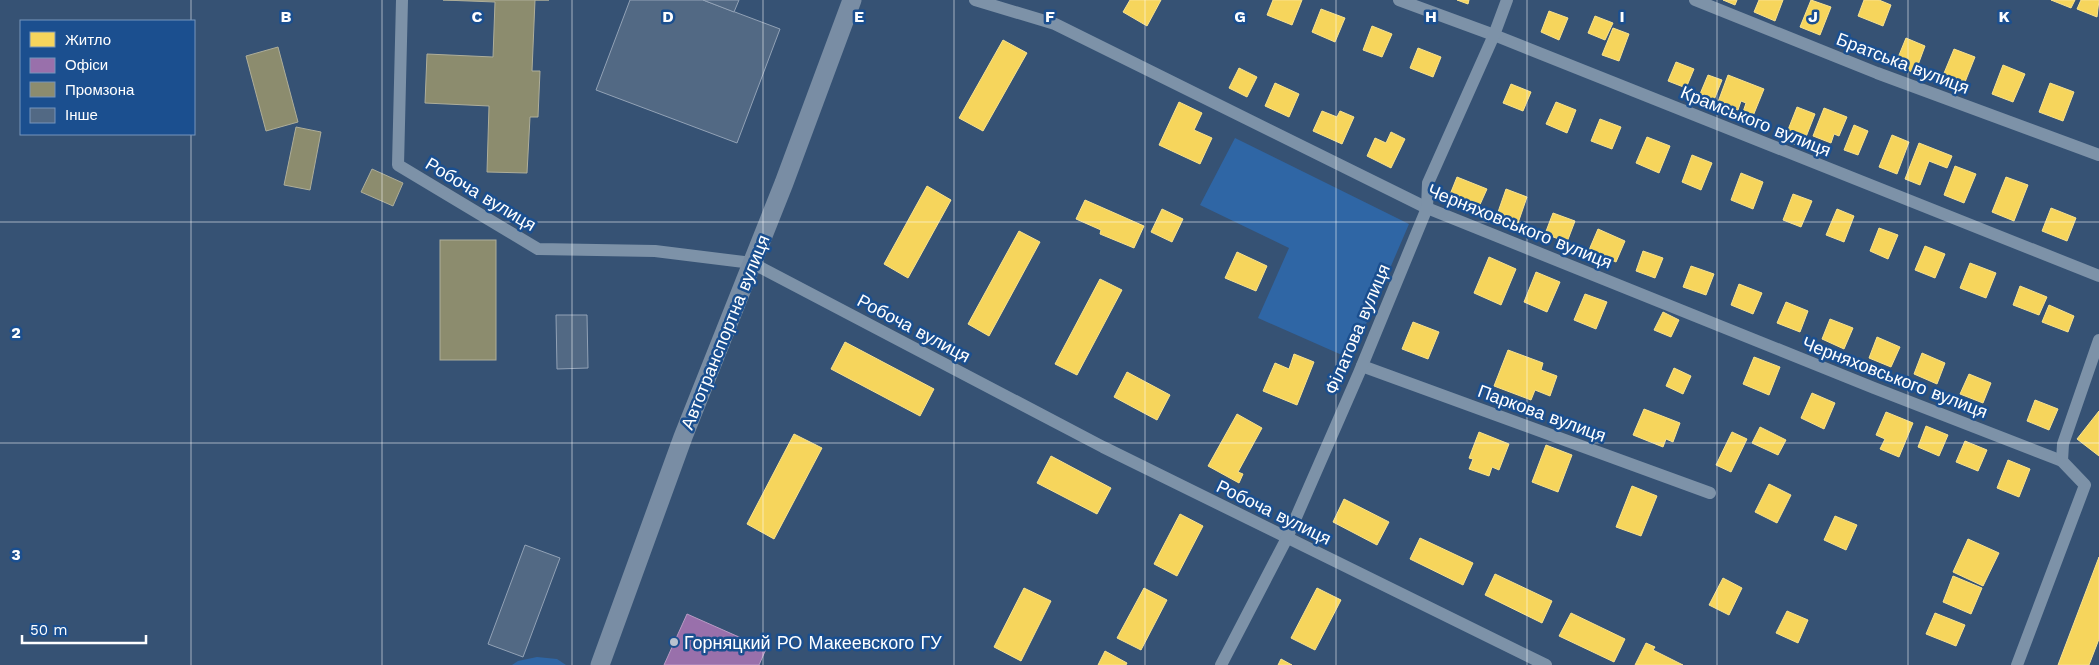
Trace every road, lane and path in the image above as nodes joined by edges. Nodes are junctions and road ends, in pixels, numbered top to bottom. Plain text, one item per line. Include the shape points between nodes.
1 (402, 0) edge
2 (852, 0) edge
3 (975, 0) edge
4 (1399, 0) edge
5 (1507, 0) edge
6 (1695, 0) edge
7 (1494, 35) junction
8 (2099, 155) edge
9 (1427, 208) junction
10 (752, 263) junction
11 (2099, 276) edge
12 (2099, 340) edge
13 (1362, 366) junction
14 (2062, 461) junction
15 (1710, 493) dead end
16 (1287, 538) junction
17 (600, 665) edge
18 (1221, 665) edge
19 (1546, 665) edge
20 (2017, 665) edge

1 - 10 street, Робоча вулиця via 398,165 538,249 655,251
2 - 10 main road, Автотранспортна вулиця
3 - 9 street, Черняховського вулиця via 1054,24
4 - 7 street, Крамського вулиця
5 - 7 street, Філатова вулиця
6 - 8 street, Братська вулиця via 1877,73
7 - 9 street, Філатова вулиця via 1428,184
7 - 11 street, Крамського вулиця
9 - 13 street, Філатова вулиця
9 - 14 street, Черняховського вулиця
10 - 16 street, Робоча вулиця via 1103,447
10 - 17 main road, Автотранспортна вулиця via 683,437
12 - 14 street via 2063,444
13 - 15 street, Паркова вулиця
13 - 16 street, Філатова вулиця
14 - 20 street via 2085,485
16 - 18 street, Філатова вулиця
16 - 19 street, Робоча вулиця

